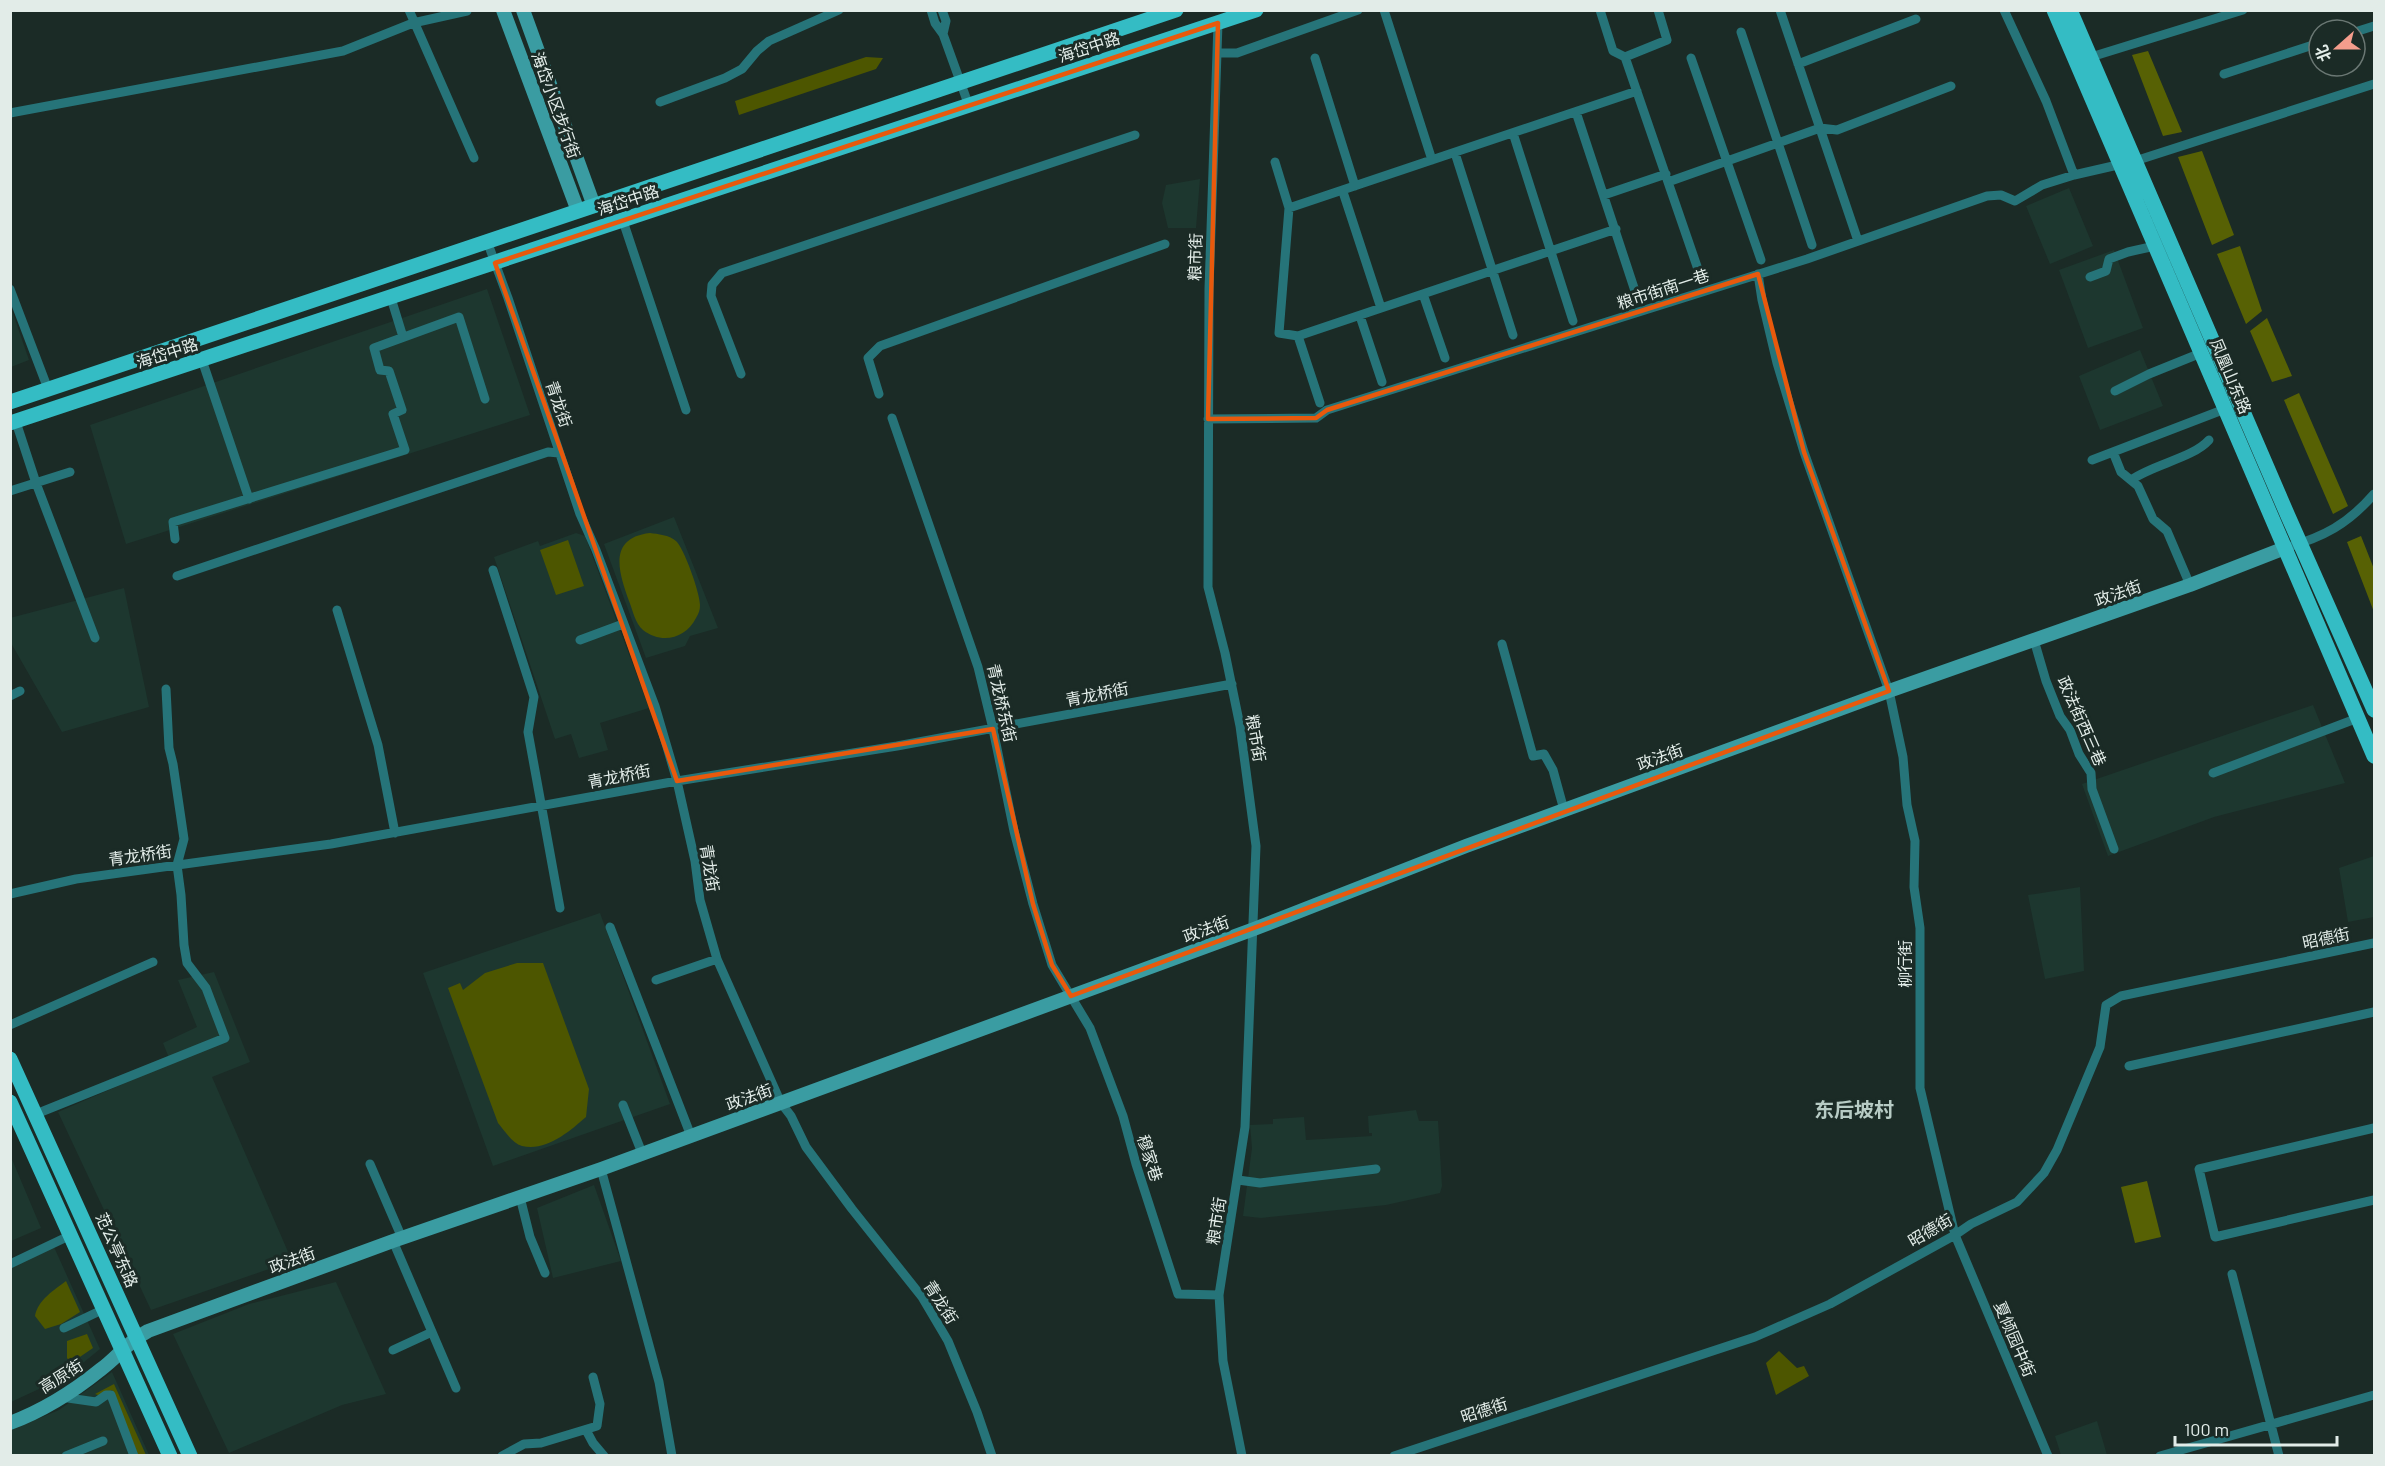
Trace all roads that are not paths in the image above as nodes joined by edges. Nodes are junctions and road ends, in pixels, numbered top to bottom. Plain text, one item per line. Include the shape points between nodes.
1 (409, 10) edge
2 (503, 10) edge
3 (523, 10) edge
4 (839, 10) edge
5 (931, 10) edge
6 (942, 10) edge
7 (1176, 10) edge
8 (1256, 10) edge
9 (1358, 10) edge
10 (1384, 10) edge
11 (1600, 10) edge
12 (1658, 10) edge
13 (1780, 10) edge
14 (2004, 10) edge
15 (2054, 10) edge
16 (2070, 10) edge
17 (2243, 10) edge
18 (467, 11) edge
19 (1916, 19) dead end
20 (413, 23) junction
21 (1218, 23) junction
22 (1742, 32) dead end
23 (943, 34) junction
24 (2307, 48) edge
25 (1217, 53) junction
26 (1625, 57) junction
27 (2091, 57) junction
28 (1315, 58) dead end
29 (1691, 58) dead end
30 (1798, 63) junction
31 (2224, 74) dead end
32 (960, 83) junction
33 (2374, 84) edge
34 (1951, 86) dead end
35 (1637, 91) junction
36 (660, 102) dead end
37 (969, 106) junction
38 (1576, 112) junction
39 (10, 113) edge
40 (1820, 128) junction
41 (1513, 133) junction
42 (1135, 135) dead end
43 (1777, 143) junction
44 (1455, 153) junction
45 (474, 158) dead end
46 (1432, 160) junction
47 (2135, 161) junction
48 (1275, 162) dead end
49 (1726, 162) junction
50 (2120, 165) junction
51 (2074, 175) junction
52 (1667, 178) junction
53 (1355, 186) junction
54 (1344, 195) dead end
55 (1604, 195) junction
56 (594, 206) junction
57 (1289, 208) junction
58 (578, 211) junction
59 (623, 221) junction
60 (1616, 229) junction
61 (487, 241) junction
62 (1858, 241) junction
63 (1165, 244) dead end
64 (1812, 244) dead end
65 (2155, 246) junction
66 (1551, 251) junction
67 (1761, 260) dead end
68 (495, 263) junction
69 (1492, 271) junction
70 (1758, 274) junction
71 (2091, 277) dead end
72 (1701, 278) dead end
73 (10, 289) edge
74 (1422, 294) junction
75 (391, 298) junction
76 (1638, 300) dead end
77 (1381, 308) junction
78 (1360, 316) junction
79 (1573, 321) dead end
80 (1513, 335) dead end
81 (1298, 336) junction
82 (403, 337) junction
83 (2201, 353) junction
84 (1445, 358) dead end
85 (202, 360) junction
86 (741, 374) dead end
87 (1382, 382) dead end
88 (48, 389) junction
89 (2115, 391) dead end
90 (879, 394) dead end
91 (485, 399) dead end
92 (10, 402) edge
93 (1320, 403) dead end
94 (2225, 409) junction
95 (686, 410) dead end
96 (892, 418) dead end
97 (1208, 419) junction
98 (13, 423) edge
99 (2209, 440) dead end
100 (2113, 452) junction
101 (559, 453) junction
102 (2092, 460) dead end
103 (70, 472) dead end
104 (2131, 480) junction
105 (36, 483) junction
106 (10, 491) edge
107 (2374, 494) edge
108 (249, 499) junction
109 (175, 539) dead end
110 (2301, 543) junction
111 (2285, 548) junction
112 (493, 570) dead end
113 (177, 576) dead end
114 (2190, 585) junction
115 (337, 610) dead end
116 (623, 624) junction
117 (95, 638) dead end
118 (580, 640) dead end
119 (2034, 640) junction
120 (1502, 644) dead end
121 (1232, 684) junction
122 (166, 689) dead end
123 (2370, 689) edge
124 (20, 691) dead end
125 (1889, 691) junction
126 (10, 696) edge
127 (2374, 710) edge
128 (2358, 718) junction
129 (993, 729) junction
130 (2374, 756) edge
131 (2213, 773) dead end
132 (677, 781) junction
133 (542, 806) junction
134 (1564, 810) junction
135 (395, 832) junction
136 (2114, 849) dead end
137 (177, 865) junction
138 (10, 894) edge
139 (560, 908) dead end
140 (610, 927) dead end
141 (1254, 929) junction
142 (2374, 943) edge
143 (717, 959) junction
144 (153, 962) dead end
145 (656, 980) dead end
146 (1071, 996) junction
147 (2374, 1012) edge
148 (10, 1024) edge
149 (10, 1059) edge
150 (2129, 1066) dead end
151 (10, 1102) edge
152 (781, 1103) junction
153 (623, 1105) dead end
154 (36, 1114) junction
155 (2374, 1128) edge
156 (691, 1136) junction
157 (642, 1154) junction
158 (370, 1164) dead end
159 (601, 1169) junction
160 (1376, 1169) dead end
161 (1238, 1180) junction
162 (520, 1197) junction
163 (2374, 1200) edge
164 (71, 1235) junction
165 (1955, 1235) junction
166 (397, 1239) junction
167 (10, 1264) edge
168 (545, 1273) dead end
169 (2232, 1274) dead end
170 (1219, 1295) junction
171 (104, 1309) junction
172 (64, 1328) dead end
173 (432, 1332) junction
174 (136, 1338) junction
175 (122, 1348) junction
176 (393, 1350) dead end
177 (593, 1377) dead end
178 (456, 1388) dead end
179 (2374, 1395) edge
180 (60, 1396) junction
181 (10, 1423) edge
182 (2270, 1424) junction
183 (586, 1430) junction
184 (103, 1441) dead end
185 (66, 1455) edge
186 (134, 1455) edge
187 (170, 1455) edge
188 (190, 1455) edge
189 (502, 1455) edge
190 (604, 1455) edge
191 (672, 1455) edge
192 (992, 1455) edge
193 (1242, 1455) edge
194 (1394, 1455) edge
195 (2048, 1455) edge
196 (2160, 1455) edge
197 (2279, 1455) edge

1 - 20 street
2 - 58 street, 海岱小区步行街
3 - 56 street, 海岱小区步行街
4 - 36 street via 769,41 742,69 725,78
5 - 23 street
6 - 23 street via 946,21
7 - 32 main road, 海岱中路
8 - 21 main road, 海岱中路
9 - 25 street via 1236,53
10 - 46 street
11 - 26 street via 1613,51
12 - 26 street via 1668,40
13 - 30 street
14 - 51 street
15 - 50 main road, 凤凰山东路
16 - 27 main road, 凤凰山东路
17 - 27 street
18 - 20 street
19 - 30 street
20 - 39 street via 343,51
20 - 45 street
21 - 25 street, 粮市街
21 - 37 main road, 海岱中路
22 - 43 street
23 - 32 street
24 - 31 street
25 - 97 street, 粮市街
26 - 35 street
27 - 47 main road, 凤凰山东路
28 - 53 street
29 - 49 street
30 - 40 street
32 - 37 street
32 - 56 main road, 海岱中路
33 - 47 street, 粮市街南一巷
34 - 40 street via 1837,130
35 - 38 street
35 - 52 street
37 - 59 main road, 海岱中路
38 - 41 street
38 - 55 street
40 - 43 street
40 - 62 street
41 - 44 street
41 - 66 street
42 - 86 street via 723,273 712,285 711,296
43 - 49 street
43 - 64 street
44 - 46 street
44 - 69 street
46 - 53 street
47 - 50 street, 粮市街南一巷
47 - 110 main road, 凤凰山东路
48 - 57 street
49 - 52 street
49 - 67 street
50 - 51 street, 粮市街南一巷
50 - 65 main road, 凤凰山东路
51 - 62 street, 粮市街南一巷 via 2042,185 2015,201 2001,195 1987,196
52 - 55 street
52 - 72 street
53 - 57 street
54 - 77 street
55 - 60 street
56 - 58 main road, 海岱中路
57 - 81 street via 1279,333
58 - 61 main road, 海岱中路
59 - 68 main road, 海岱中路
59 - 95 street
60 - 66 street
60 - 76 street
61 - 68 street, 青龙街
61 - 88 main road, 海岱中路
62 - 70 street, 粮市街南一巷
63 - 90 street via 880,346 868,358
65 - 71 street via 2109,260 2106,271
65 - 83 main road, 凤凰山东路
66 - 69 street
66 - 79 street
68 - 75 main road, 海岱中路
68 - 101 street, 青龙街
69 - 74 street
69 - 80 street
70 - 97 street, 粮市街南一巷 via 1327,410 1316,418
70 - 125 street, 柳行街 via 1777,363 1804,452
73 - 88 street
74 - 77 street
74 - 84 street
75 - 82 street
75 - 85 main road, 海岱中路
77 - 78 street
78 - 81 street
78 - 87 street
81 - 93 street
82 - 91 street via 459,317
82 - 108 street via 374,348 380,370 389,372 402,410 393,414 405,450
83 - 89 street
83 - 94 main road, 凤凰山东路
85 - 98 main road, 海岱中路
85 - 108 street
88 - 92 main road, 海岱中路
94 - 100 street
94 - 111 main road, 凤凰山东路
96 - 129 street, 青龙桥东街 via 965,624
97 - 121 street, 粮市街 via 1208,587
98 - 105 street
99 - 104 street via 2201,449 2146,470
100 - 102 street
100 - 104 street via 2121,472
101 - 113 street via 548,452
101 - 116 street, 青龙街
103 - 105 street
104 - 114 street via 2138,486 2153,519 2167,531
105 - 106 street
105 - 117 street
107 - 110 street via 2357,514 2330,532
108 - 109 street via 173,522
110 - 111 street
110 - 123 main road, 凤凰山东路
111 - 114 street, 政法街
111 - 128 main road, 凤凰山东路
112 - 133 street via 534,697 528,732
114 - 119 street, 政法街
115 - 135 street via 378,745
116 - 118 street
116 - 132 street, 青龙街 via 655,706
119 - 125 street, 政法街
119 - 136 street, 政法街西三巷 via 2060,716 2091,773 2092,789
120 - 134 street via 1533,756 1544,754
121 - 129 street, 青龙桥街
121 - 141 street, 粮市街 via 1256,846
122 - 137 street via 169,748 184,839
123 - 127 main road, 凤凰山东路
124 - 126 street
125 - 134 street, 政法街
125 - 165 street, 柳行街 via 1916,841 1920,1088
128 - 130 main road, 凤凰山东路
128 - 131 street
129 - 132 street, 青龙桥街
129 - 146 street, 青龙桥东街 via 1032,904 1052,965
132 - 133 street, 青龙桥街
132 - 143 street, 青龙街 via 700,900
133 - 135 street, 青龙桥街
133 - 139 street
134 - 141 street, 政法街
135 - 137 street, 青龙桥街
137 - 138 street, 青龙桥街 via 76,879
137 - 154 street via 187,963 206,988 225,1038
140 - 156 street
141 - 146 street, 政法街
141 - 161 street, 粮市街 via 1245,1127
142 - 165 street, 昭德街 via 2121,996 2106,1005 2100,1047 2044,1173 2018,1202
143 - 145 street
143 - 152 street, 青龙街
144 - 148 street
146 - 152 street, 政法街
146 - 170 street, 穆家巷 via 1090,1028 1123,1116 1178,1294
147 - 150 street
149 - 154 main road, 范公亭东路
151 - 164 main road
152 - 156 street, 政法街
152 - 192 street, 青龙街 via 806,1147 922,1298 948,1341
153 - 157 street
154 - 174 main road, 范公亭东路
155 - 163 street via 2199,1169 2215,1237
156 - 157 street, 政法街
157 - 159 street, 政法街
158 - 166 street
159 - 162 street, 政法街
159 - 191 street via 657,1373
160 - 161 street via 1260,1183
161 - 170 street, 粮市街
162 - 166 street, 政法街
162 - 168 street
164 - 167 street
164 - 171 main road
165 - 194 street, 昭德街 via 1830,1304 1755,1337
165 - 195 street, 夏倾园中街
166 - 173 street
166 - 174 street, 政法街
169 - 182 street
170 - 193 street, 粮市街 via 1223,1361
171 - 172 street
171 - 175 main road
173 - 176 street
173 - 178 street
174 - 175 street, 政法街
174 - 188 main road, 范公亭东路
175 - 180 street, 高原街 via 101,1370
175 - 187 main road
177 - 183 street via 599,1415 597,1426
179 - 182 street
180 - 181 street, 高原街
180 - 186 street via 96,1402 111,1395
182 - 196 street
182 - 197 street
183 - 189 street via 524,1444
183 - 190 street
184 - 185 street

